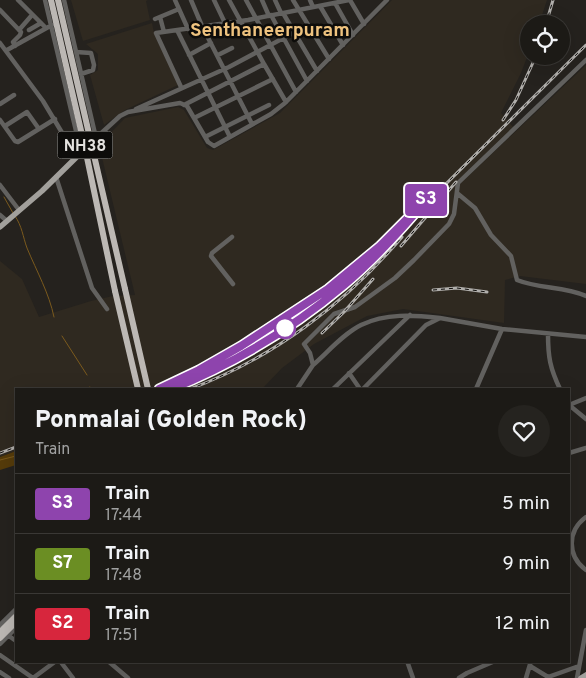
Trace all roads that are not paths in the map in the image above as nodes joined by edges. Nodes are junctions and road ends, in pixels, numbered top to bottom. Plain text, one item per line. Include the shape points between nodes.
1 (18, 0) edge
2 (45, 0) edge
3 (51, 0) edge
4 (58, 0) edge
5 (64, 0) edge
6 (175, 0) edge
7 (191, 0) edge
8 (214, 0) edge
9 (229, 0) edge
10 (246, 0) edge
11 (262, 0) edge
12 (275, 0) edge
13 (293, 0) edge
14 (310, 0) edge
15 (349, 0) edge
16 (387, 0) edge
17 (342, 1) edge
18 (327, 2) edge
19 (335, 3) junction
20 (320, 6) junction
21 (314, 7) junction
22 (179, 9) junction
23 (0, 10) edge
24 (299, 10) junction
25 (282, 13) junction
26 (32, 15) junction
27 (270, 15) junction
28 (254, 18) junction
29 (240, 21) junction
30 (41, 23) junction
31 (225, 23) junction
32 (364, 24) junction
33 (52, 25) junction
34 (308, 25) junction
35 (202, 26) junction
36 (46, 28) junction
37 (188, 29) junction
38 (19, 30) junction
39 (29, 30) dead end
40 (177, 30) junction
41 (164, 32) junction
42 (294, 32) junction
43 (353, 35) junction
44 (283, 38) junction
45 (0, 43) edge
46 (211, 43) junction
47 (342, 45) junction
48 (14, 46) junction
49 (270, 46) junction
50 (232, 48) dead end
51 (4, 49) edge
52 (76, 52) junction
53 (257, 52) junction
54 (189, 55) junction
55 (218, 55) junction
56 (329, 59) junction
57 (586, 60) edge
58 (264, 64) junction
59 (224, 69) junction
60 (317, 71) junction
61 (81, 74) junction
62 (201, 79) junction
63 (273, 79) junction
64 (230, 81) junction
65 (307, 81) junction
66 (181, 87) junction
67 (207, 92) junction
68 (296, 92) junction
69 (14, 95) dead end
70 (238, 96) junction
71 (286, 102) junction
72 (0, 104) edge
73 (184, 105) junction
74 (269, 105) dead end
75 (215, 108) junction
76 (133, 111) junction
77 (248, 115) junction
78 (194, 118) junction
79 (55, 119) junction
80 (0, 120) edge
81 (252, 124) junction
82 (5, 126) junction
83 (225, 127) junction
84 (39, 129) junction
85 (205, 137) junction
86 (230, 137) junction
87 (96, 138) junction
88 (78, 154) junction
89 (56, 177) junction
90 (0, 185) edge
91 (457, 193) junction
92 (19, 210) junction
93 (0, 215) edge
94 (7, 221) junction
95 (0, 227) edge
96 (232, 236) dead end
97 (233, 284) dead end
98 (586, 296) edge
99 (107, 309) dead end
100 (411, 314) junction
101 (440, 318) junction
102 (502, 329) junction
103 (548, 334) junction
104 (586, 337) edge
105 (313, 365) junction
106 (350, 374) junction
107 (138, 388) edge
108 (148, 388) edge
109 (298, 388) edge
110 (335, 388) edge
111 (360, 388) edge
112 (362, 388) edge
113 (476, 388) edge
114 (560, 388) edge
115 (586, 398) edge
116 (570, 405) edge
117 (570, 406) edge
118 (586, 419) edge
119 (586, 448) edge
120 (570, 453) edge
121 (586, 517) edge
122 (570, 541) edge
123 (570, 549) edge
124 (586, 570) edge
125 (15, 609) edge
126 (15, 617) edge
127 (15, 623) edge
128 (0, 624) edge
129 (15, 629) edge
130 (586, 630) edge
131 (0, 632) edge
132 (9, 636) junction
133 (0, 638) edge
134 (15, 639) edge
135 (0, 644) edge
136 (0, 655) edge
137 (48, 663) edge
138 (54, 663) edge
139 (62, 663) edge
140 (110, 663) edge
141 (408, 663) edge
142 (490, 663) edge
143 (530, 664) edge
144 (51, 665) junction
145 (579, 666) junction
146 (0, 672) edge
147 (41, 672) junction
148 (586, 675) edge
149 (8, 678) edge
150 (33, 678) edge
151 (45, 678) edge
152 (73, 678) edge
153 (128, 678) edge
154 (413, 678) edge
155 (459, 678) edge
156 (526, 678) edge
157 (580, 678) edge

1 - 26 street
2 - 33 street
3 - 107 highway, NH38, bridge
4 - 108 highway, NH38, bridge
5 - 52 street
6 - 22 street
7 - 35 street
8 - 31 street
9 - 29 street
10 - 28 street
11 - 27 street
12 - 25 street
13 - 24 street
14 - 21 street
15 - 17 street
15 - 32 street
16 - 32 street
17 - 19 street
18 - 19 street
18 - 20 street
19 - 43 street
20 - 21 street
20 - 47 street
21 - 24 street
22 - 37 street
22 - 41 street via 157,18
23 - 38 street
24 - 25 street
24 - 34 street
25 - 27 street
25 - 42 street
26 - 30 street
26 - 38 street
27 - 28 street
27 - 44 street
28 - 29 street
28 - 49 street
29 - 31 street
29 - 53 street
30 - 36 street
30 - 39 street
31 - 35 street
32 - 43 street
33 - 36 street
33 - 88 street
34 - 42 street
34 - 56 street
35 - 37 street
35 - 46 street
36 - 48 street
37 - 40 street
38 - 48 street via 21,34 14,39
40 - 41 street
40 - 54 street
41 - 66 street via 156,33
42 - 44 street
42 - 60 street
43 - 47 street
44 - 49 street
44 - 65 street
45 - 51 street
46 - 54 street
46 - 55 street
47 - 56 street
48 - 51 street
49 - 53 street
49 - 68 street
50 - 55 street
51 - 79 street
52 - 61 street
52 - 61 street via 91,53 94,65 93,70
53 - 58 street
53 - 59 street
54 - 62 street
55 - 59 street
56 - 60 street
57 - 91 street via 458,182
58 - 63 street
58 - 64 street
59 - 62 street
59 - 64 street
60 - 65 street
61 - 87 street
62 - 66 street
62 - 67 street
63 - 70 street
63 - 71 street
64 - 67 street
64 - 70 street
65 - 68 street
66 - 76 street
67 - 73 street
67 - 75 street
68 - 71 street
69 - 72 street
70 - 75 street
70 - 77 street
71 - 81 street
73 - 76 street
73 - 78 street
74 - 77 street
75 - 78 street
75 - 83 street
76 - 87 street via 120,116
77 - 81 street
77 - 83 street
78 - 85 street
79 - 84 street
79 - 88 street
80 - 82 street
81 - 86 street
82 - 84 street via 18,142
82 - 84 street via 27,112
83 - 85 street
83 - 86 street
85 - 86 street via 214,146
87 - 88 main road
88 - 89 main road
89 - 92 main road
89 - 99 street via 92,288
90 - 92 street
91 - 98 street via 474,208 491,235 511,256 517,280
91 - 105 street via 449,224 414,260 355,307 334,314 304,344
92 - 94 main road
93 - 94 street
94 - 95 main road
96 - 97 street via 211,256
100 - 101 street
100 - 105 street via 383,318 360,326
100 - 106 street
101 - 102 street
101 - 112 street via 426,325
102 - 103 street
102 - 113 street
103 - 104 street
103 - 114 street via 548,354
105 - 109 street
106 - 110 street
106 - 111 street
115 - 116 street
117 - 118 street
119 - 120 street
121 - 122 street
122 - 123 street
123 - 124 street
125 - 128 street
126 - 131 highway
127 - 133 highway
129 - 132 street
130 - 145 street
132 - 134 street
132 - 135 street
136 - 150 street
137 - 144 street
138 - 144 street
139 - 152 street
140 - 153 street
141 - 154 street
142 - 155 street
143 - 145 street via 548,676
143 - 156 street
144 - 147 street
145 - 157 street
146 - 149 street
147 - 150 street
147 - 151 street
148 - 157 main road

